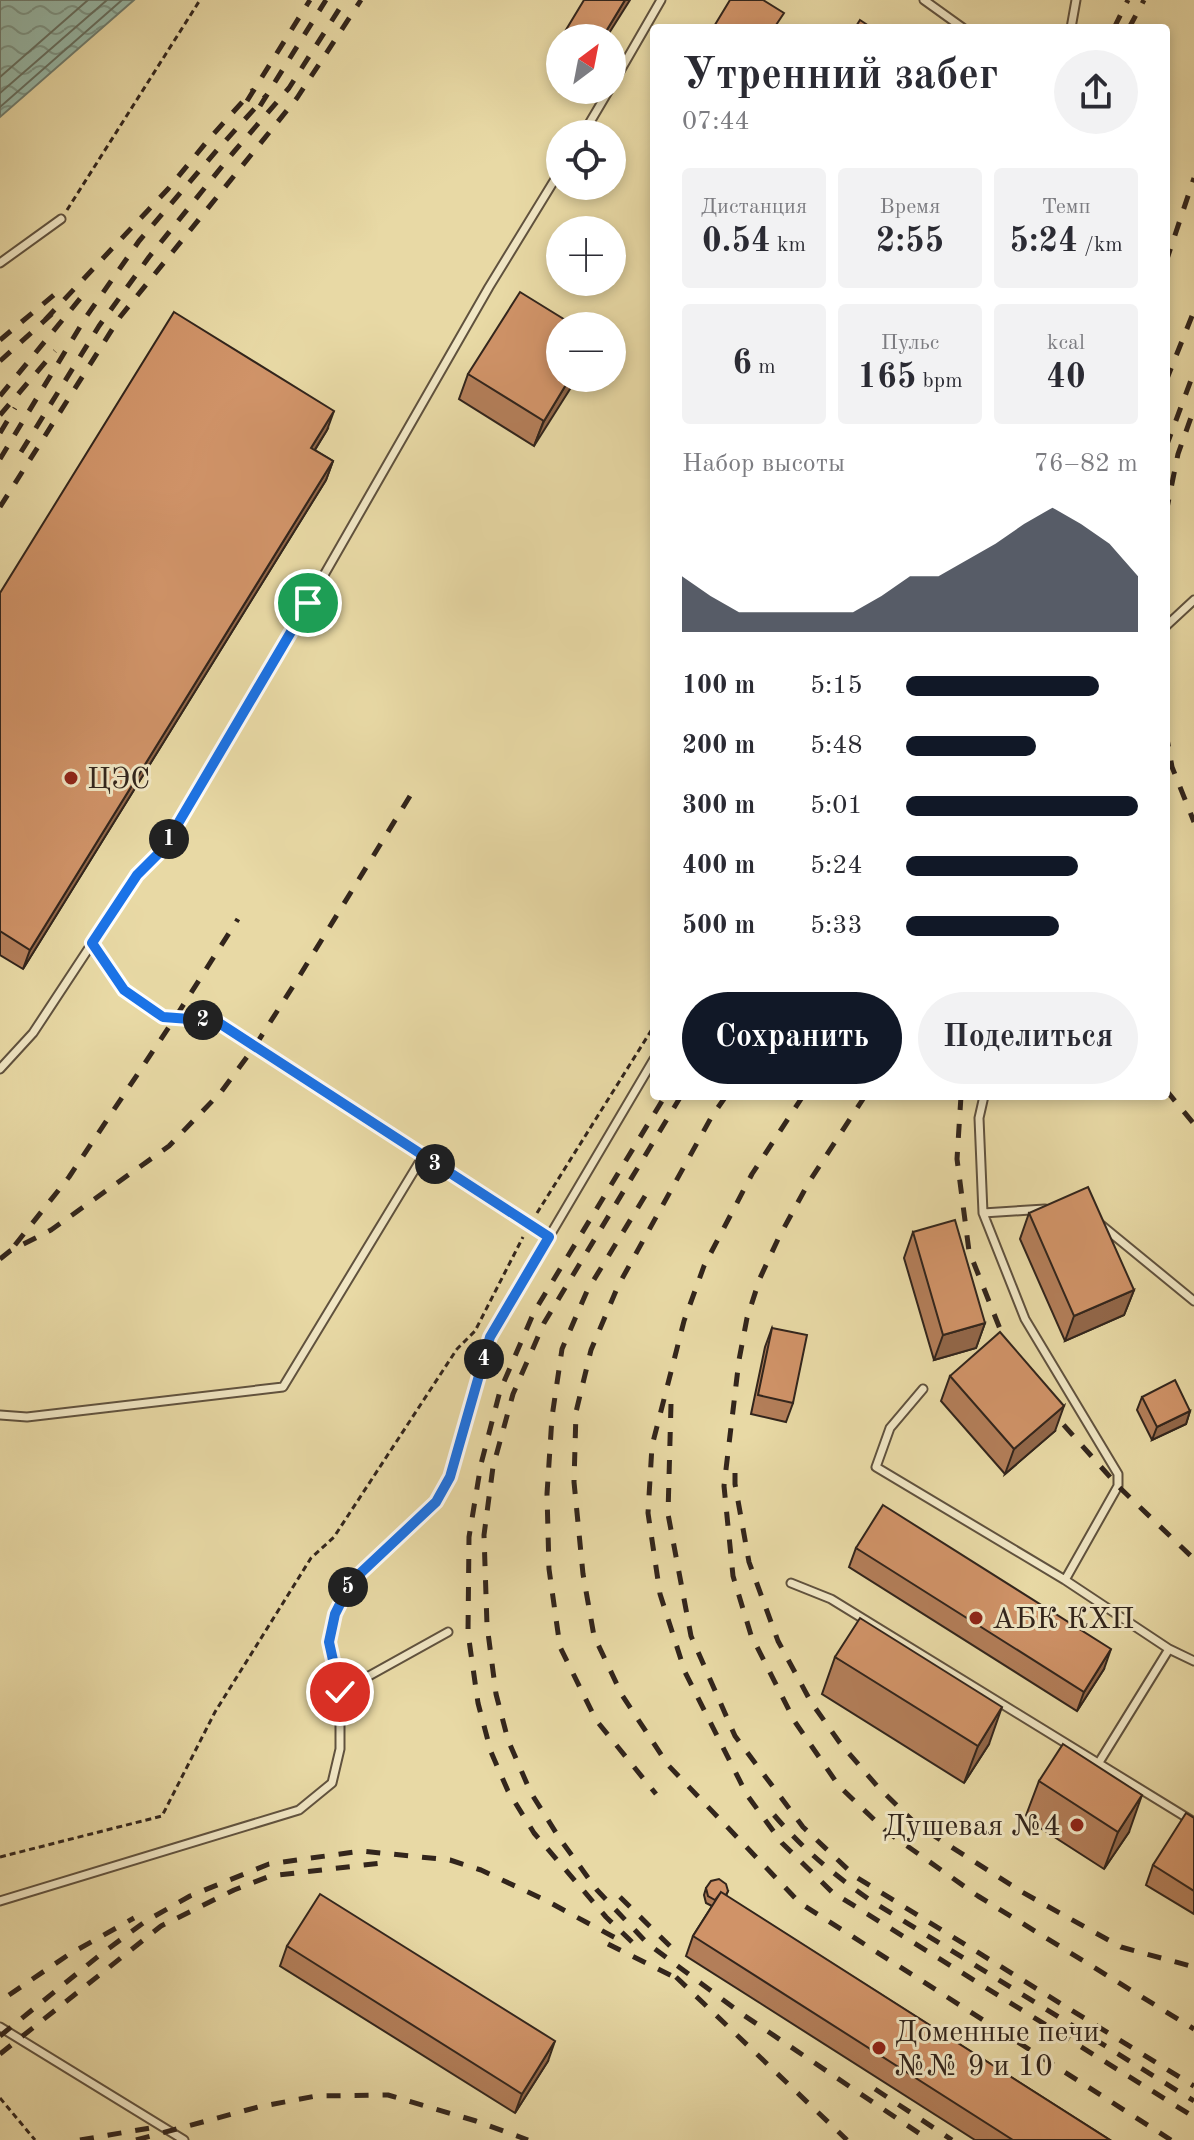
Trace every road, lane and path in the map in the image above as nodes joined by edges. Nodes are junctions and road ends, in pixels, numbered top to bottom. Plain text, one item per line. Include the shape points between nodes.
1 (661, 0) edge
2 (924, 0) edge
3 (1076, 0) edge
4 (198, 2) edge
5 (957, 24) edge
6 (1072, 24) edge
7 (626, 61) edge
8 (546, 194) edge
9 (61, 219) joint
10 (0, 263) edge
11 (1194, 600) edge
12 (1170, 622) edge
13 (92, 943) junction
14 (650, 1032) edge
15 (650, 1066) edge
16 (0, 1069) edge
17 (983, 1100) edge
18 (423, 1156) junction
19 (1056, 1209) edge
20 (983, 1213) junction
21 (1093, 1217) edge
22 (529, 1225) junction
23 (549, 1237) junction
24 (1194, 1301) edge
25 (923, 1389) dead end
26 (0, 1415) edge
27 (1065, 1580) junction
28 (791, 1583) dead end
29 (448, 1632) dead end
30 (1169, 1649) junction
31 (1194, 1661) edge
32 (340, 1692) junction
33 (1098, 1764) junction
34 (1194, 1822) edge
35 (0, 1857) edge
36 (0, 1901) edge
37 (0, 2027) edge
38 (0, 2098) edge
39 (35, 2140) edge
40 (184, 2140) edge

1 - 7 lane
2 - 5 lane
3 - 6 lane
4 - 9 path
8 - 13 lane via 163,849 137,875
9 - 10 lane
11 - 12 lane
13 - 16 lane via 33,1033
13 - 18 lane via 124,990 163,1017 216,1021
14 - 22 path
15 - 23 lane
17 - 20 lane via 979,1118
18 - 22 lane
18 - 26 lane via 283,1387 27,1417
19 - 20 lane
20 - 27 lane via 1025,1319 1118,1474 1118,1486
21 - 24 lane
22 - 23 lane
22 - 35 path via 475,1331 457,1349 334,1537 311,1558 215,1712 162,1816
23 - 32 lane via 490,1337 443,1491 351,1582 335,1614 329,1642
25 - 27 lane via 890,1428 876,1467
27 - 30 lane
28 - 33 lane via 831,1599
29 - 32 lane
30 - 31 lane
30 - 33 lane
32 - 36 lane via 340,1749 332,1783 299,1810
33 - 34 lane
37 - 40 lane
38 - 39 path

